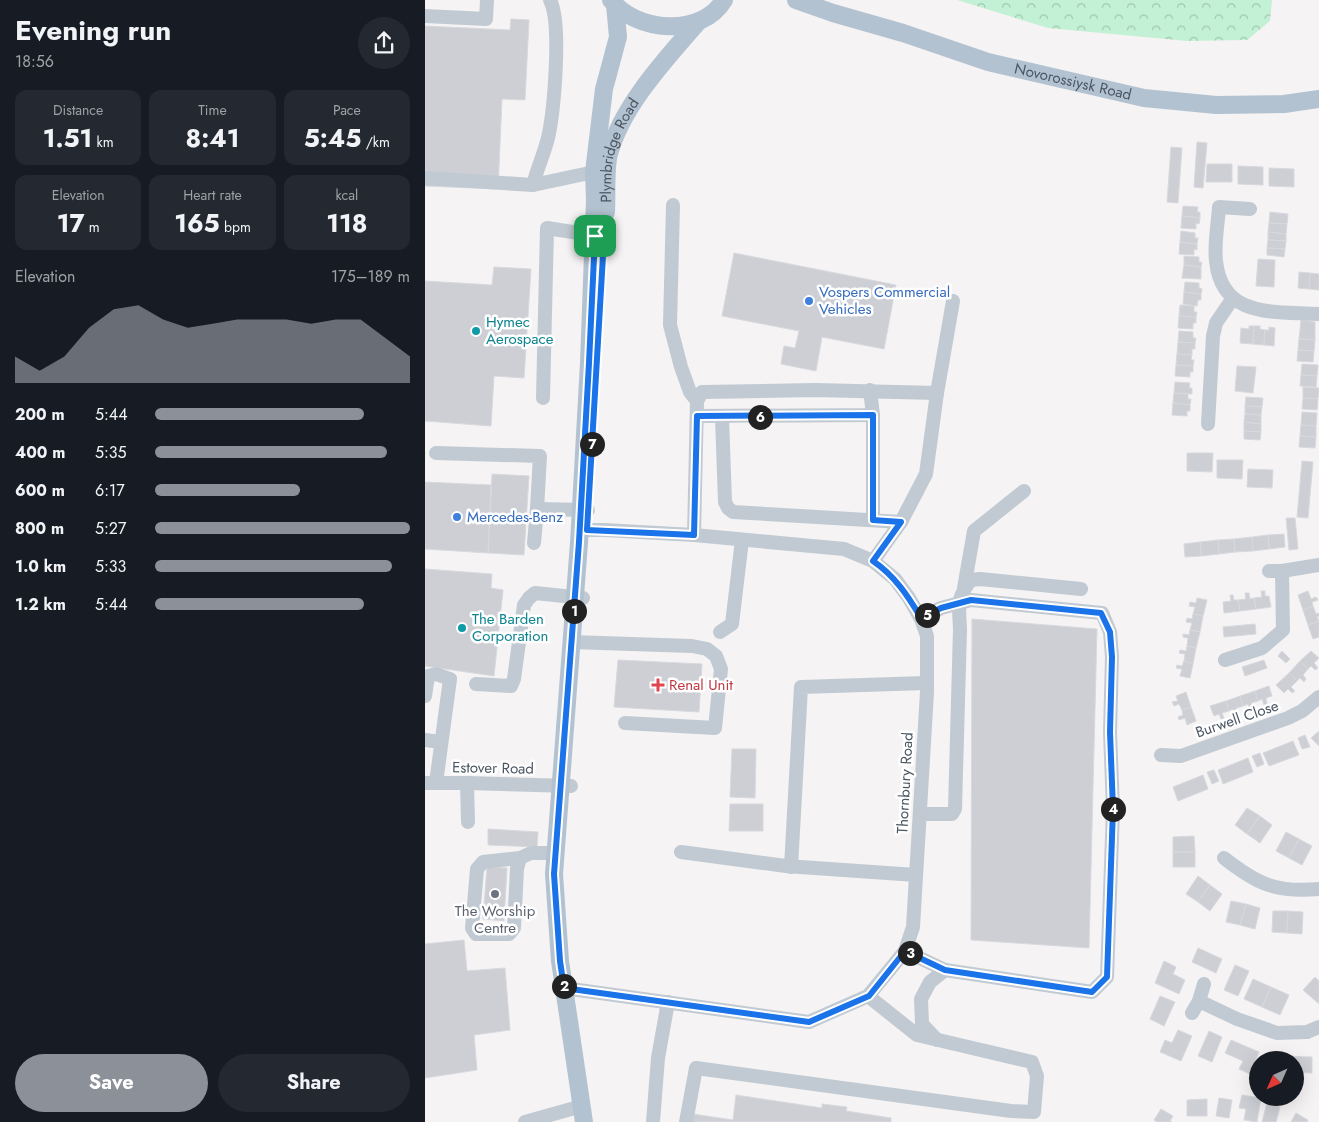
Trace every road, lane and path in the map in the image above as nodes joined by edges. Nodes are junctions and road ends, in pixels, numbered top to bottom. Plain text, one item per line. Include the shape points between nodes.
1 (487, 0) edge
2 (550, 0) edge
3 (796, 0) edge
4 (817, 0) edge
5 (725, 1) edge
6 (613, 3) edge
7 (833, 13) junction
8 (425, 16) edge
9 (697, 22) junction
10 (1319, 99) edge
11 (594, 172) junction
12 (425, 178) edge
13 (533, 185) junction
14 (673, 205) dead end
15 (1249, 209) dead end
16 (599, 237) junction
17 (1233, 298) junction
18 (953, 301) dead end
19 (1319, 314) edge
20 (870, 390) junction
21 (937, 393) junction
22 (543, 398) dead end
23 (697, 401) junction
24 (873, 415) junction
25 (697, 416) junction
26 (722, 417) junction
27 (1208, 424) dead end
28 (435, 452) dead end
29 (1024, 491) dead end
30 (537, 509) junction
31 (585, 510) junction
32 (873, 520) junction
33 (901, 522) junction
34 (583, 530) junction
35 (694, 535) junction
36 (742, 540) junction
37 (534, 543) dead end
38 (873, 561) junction
39 (1319, 565) edge
40 (964, 588) junction
41 (1081, 589) dead end
42 (579, 598) junction
43 (958, 603) junction
44 (921, 618) junction
45 (721, 632) dead end
46 (576, 642) junction
47 (1225, 660) dead end
48 (926, 683) junction
49 (476, 684) dead end
50 (425, 696) edge
51 (1319, 697) edge
52 (625, 723) dead end
53 (425, 740) edge
54 (441, 742) junction
55 (1161, 755) dead end
56 (431, 783) edge
57 (467, 783) junction
58 (565, 786) junction
59 (920, 814) junction
60 (468, 822) dead end
61 (681, 852) dead end
62 (556, 853) junction
63 (520, 858) junction
64 (1224, 858) dead end
65 (791, 866) junction
66 (916, 875) junction
67 (1319, 889) edge
68 (905, 951) junction
69 (560, 961) junction
70 (945, 970) junction
71 (1204, 984) dead end
72 (564, 988) junction
73 (869, 996) junction
74 (667, 1002) junction
75 (1319, 1027) edge
76 (938, 1040) junction
77 (583, 1114) edge
78 (525, 1122) edge
79 (653, 1122) edge
80 (686, 1122) edge

1 - 8 street via 486,19
2 - 13 street via 556,38 552,115 548,140
3 - 7 main road, Novorossiysk Road
4 - 7 main road, Novorossiysk Road
5 - 9 main road
6 - 9 main road via 637,19 655,26
6 - 11 main road, Plymbridge Road via 618,37 603,89
7 - 10 main road, Novorossiysk Road via 988,62 1144,98 1215,105 1285,104
9 - 16 main road, Plymbridge Road via 655,72 621,124 609,155
11 - 13 street
11 - 16 main road, Plymbridge Road
12 - 13 street
14 - 23 street via 670,325 681,368
15 - 17 street via 1219,207 1216,259 1219,280
16 - 22 street via 547,228
16 - 31 main road, Plymbridge Road
17 - 19 street via 1241,305 1255,309
17 - 27 street via 1216,323 1213,336
18 - 21 street
20 - 21 street
20 - 23 street via 703,392
20 - 24 street
21 - 33 street via 926,474
23 - 25 street
24 - 26 street
24 - 32 street
25 - 26 street
25 - 35 street
26 - 32 street via 727,508 733,512
28 - 30 street via 540,456
29 - 40 street via 974,531
30 - 31 street
30 - 37 street
31 - 34 main road, Plymbridge Road
32 - 33 street
33 - 38 street
34 - 35 street, Thornbury Road
34 - 42 main road, Plymbridge Road
35 - 36 street, Thornbury Road
36 - 38 street, Thornbury Road via 844,549
36 - 45 street via 732,624
38 - 44 street, Thornbury Road via 895,579
39 - 47 street via 1276,571 1283,630 1262,648
40 - 41 street via 971,580 980,579
40 - 43 street
42 - 46 main road, Plymbridge Road
42 - 49 street via 535,593 529,598 524,605 511,686
43 - 44 street
43 - 59 street via 961,629 955,809 952,814
43 - 70 street via 971,600 1101,613 1110,632 1112,657 1113,809 1107,977 1092,992
44 - 48 street, Thornbury Road via 927,636
46 - 52 street via 692,646 707,649 716,656 721,669 715,728
46 - 58 main road, Plymbridge Road
48 - 59 street, Thornbury Road
48 - 65 street via 801,688
50 - 54 street via 428,676 436,674 450,679
51 - 55 street, Burwell Close via 1302,712 1288,718 1181,756
53 - 54 street
54 - 56 street
56 - 57 street, Estover Road
57 - 58 street, Estover Road
57 - 60 street
58 - 62 main road, Plymbridge Road
58 - 69 main road, Plymbridge Road
59 - 66 street, Thornbury Road
61 - 65 street
62 - 63 street via 531,853
62 - 69 main road, Plymbridge Road via 554,874
63 - 63 street via 513,928 509,934 476,934 471,928 477,869 483,862
64 - 67 street via 1266,885 1299,891
65 - 66 street
66 - 68 street, Thornbury Road via 913,927
68 - 70 street
68 - 73 street, Thornbury Road
69 - 72 main road, Plymbridge Road
70 - 76 street via 930,982 921,999 922,1024
71 - 75 street via 1196,1007 1237,1018 1277,1034 1307,1032
72 - 74 street, Thornbury Road
72 - 77 main road, Plymbridge Road
73 - 74 street, Thornbury Road via 809,1022
73 - 76 street via 917,1035
74 - 79 street
76 - 80 street via 1032,1062 1037,1076 1034,1112 696,1068
77 - 78 street

